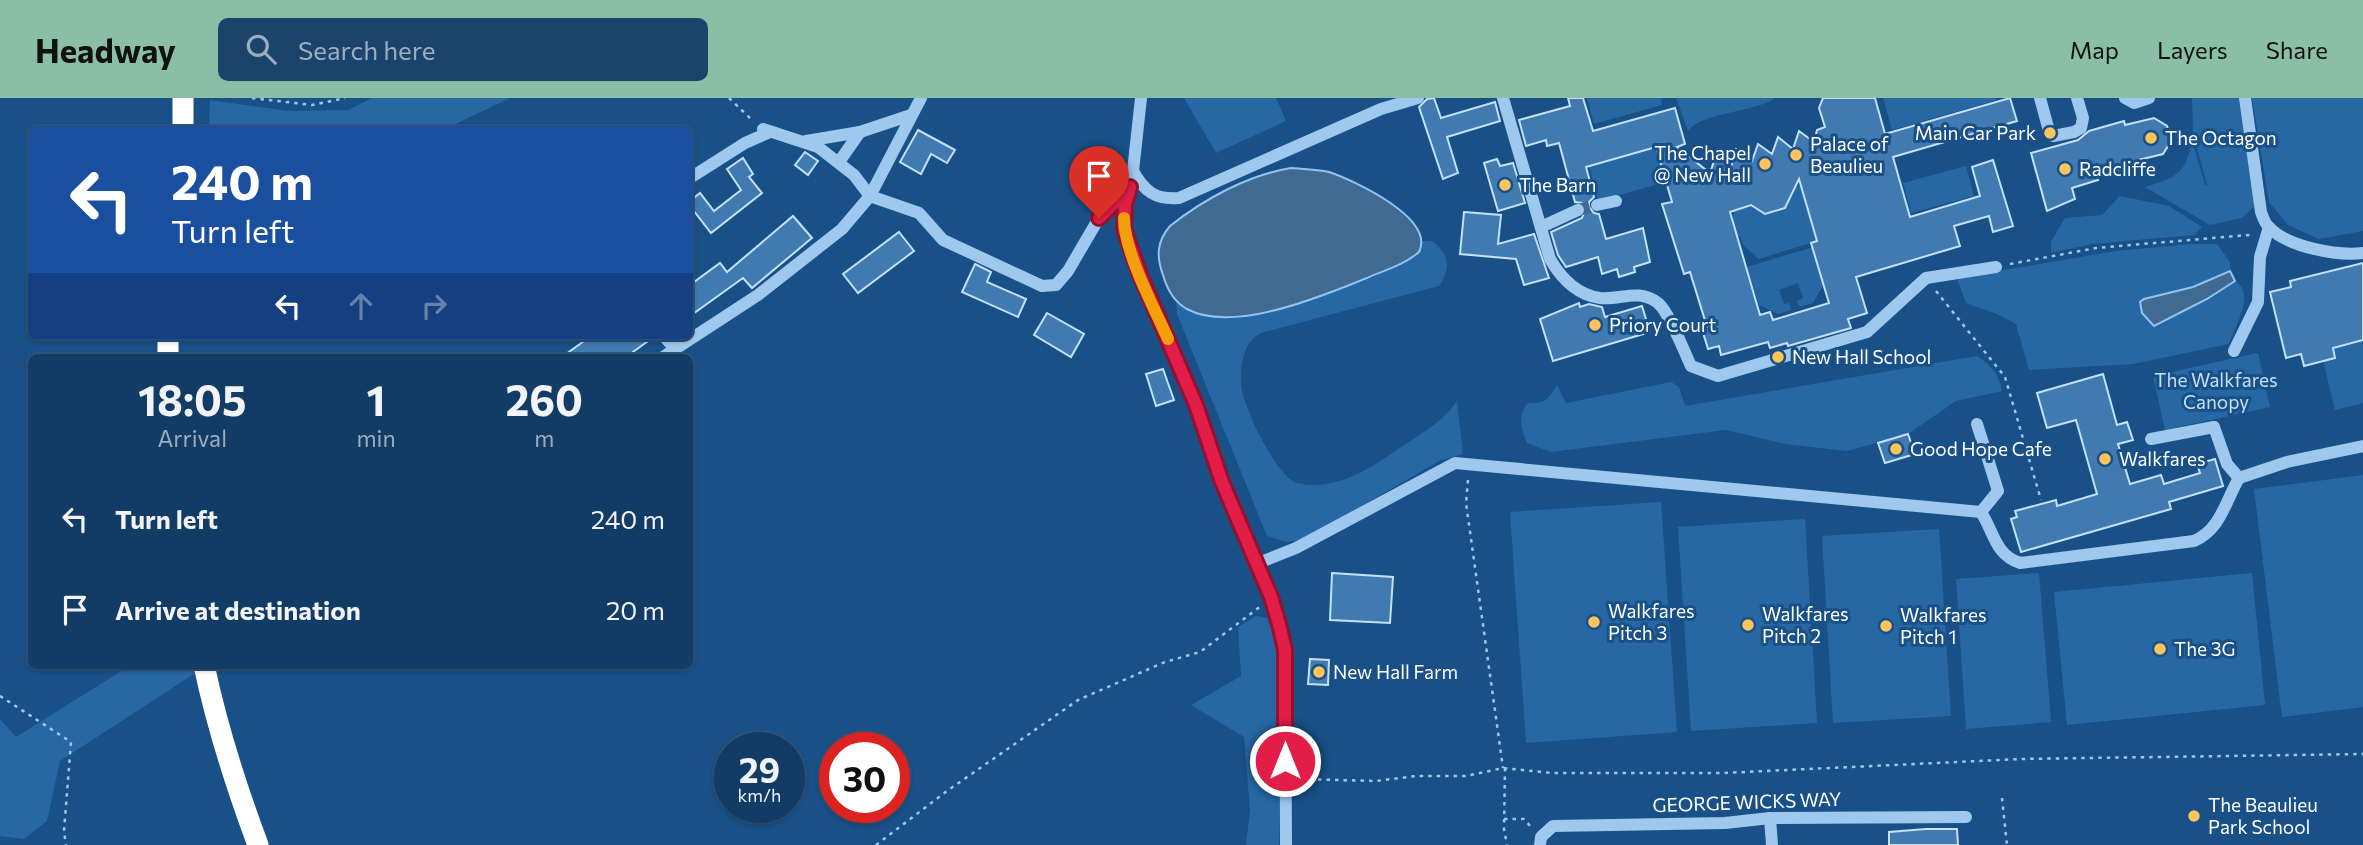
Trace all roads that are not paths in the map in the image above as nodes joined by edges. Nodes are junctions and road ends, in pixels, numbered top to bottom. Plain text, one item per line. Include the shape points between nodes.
1 (183, 98) edge
2 (920, 98) edge
3 (1141, 98) edge
4 (1418, 98) edge
5 (1503, 98) edge
6 (2040, 98) edge
7 (2077, 98) edge
8 (2125, 98) edge
9 (2149, 98) edge
10 (2245, 98) edge
11 (911, 115) junction
12 (183, 126) edge
13 (860, 132) junction
14 (804, 141) junction
15 (839, 162) junction
16 (1133, 171) junction
17 (693, 176) edge
18 (1130, 187) junction
19 (870, 196) junction
20 (1616, 201) dead end
21 (1597, 205) tunnel mouth
22 (1578, 211) tunnel mouth
23 (1541, 227) junction
24 (2269, 227) junction
25 (2363, 253) edge
26 (1996, 267) road end
27 (693, 337) edge
28 (667, 340) edge
29 (689, 340) edge
30 (675, 349) junction
31 (2234, 351) dead end
32 (668, 354) edge
33 (1978, 424) dead end
34 (2151, 439) dead end
35 (2363, 446) edge
36 (2239, 478) junction
37 (1981, 512) junction
38 (1256, 564) junction
39 (205, 669) edge
40 (1965, 817) dead end
41 (1770, 818) junction
42 (1540, 841) edge
43 (258, 845) edge
44 (1286, 845) edge
45 (1772, 845) edge

1 - 12 highway
2 - 11 street
3 - 16 street
4 - 16 street via 1381,109 1179,198 1164,199 1147,192
5 - 23 street
6 - 7 street via 2049,131 2060,136 2081,128
8 - 9 street via 2134,103
10 - 24 street via 2261,212
11 - 13 street
11 - 19 street
13 - 14 street
13 - 15 street
14 - 15 street
14 - 17 street via 766,130
15 - 19 street
16 - 18 street
18 - 19 street via 1099,218 1056,285 1042,286 943,240 919,213
18 - 38 street via 1124,229
19 - 27 street via 842,229 758,295
20 - 21 street
22 - 23 street
23 - 26 street via 1561,278 1600,298 1642,294 1660,304 1691,366 1718,376 1867,332 1926,278
24 - 25 street via 2297,244 2332,254
24 - 31 street via 2260,257 2258,302
28 - 30 street
29 - 30 street
30 - 32 street
33 - 37 street via 1998,491
34 - 36 street via 2214,427 2227,464
35 - 36 street
36 - 37 street via 2216,527 2194,541 2163,547 2020,563 1999,549
37 - 38 street via 1455,463 1296,548
38 - 44 street via 1273,601 1285,650
39 - 43 highway
40 - 41 street, GEORGE WICKS WAY
41 - 42 street, GEORGE WICKS WAY via 1553,826
41 - 45 street

